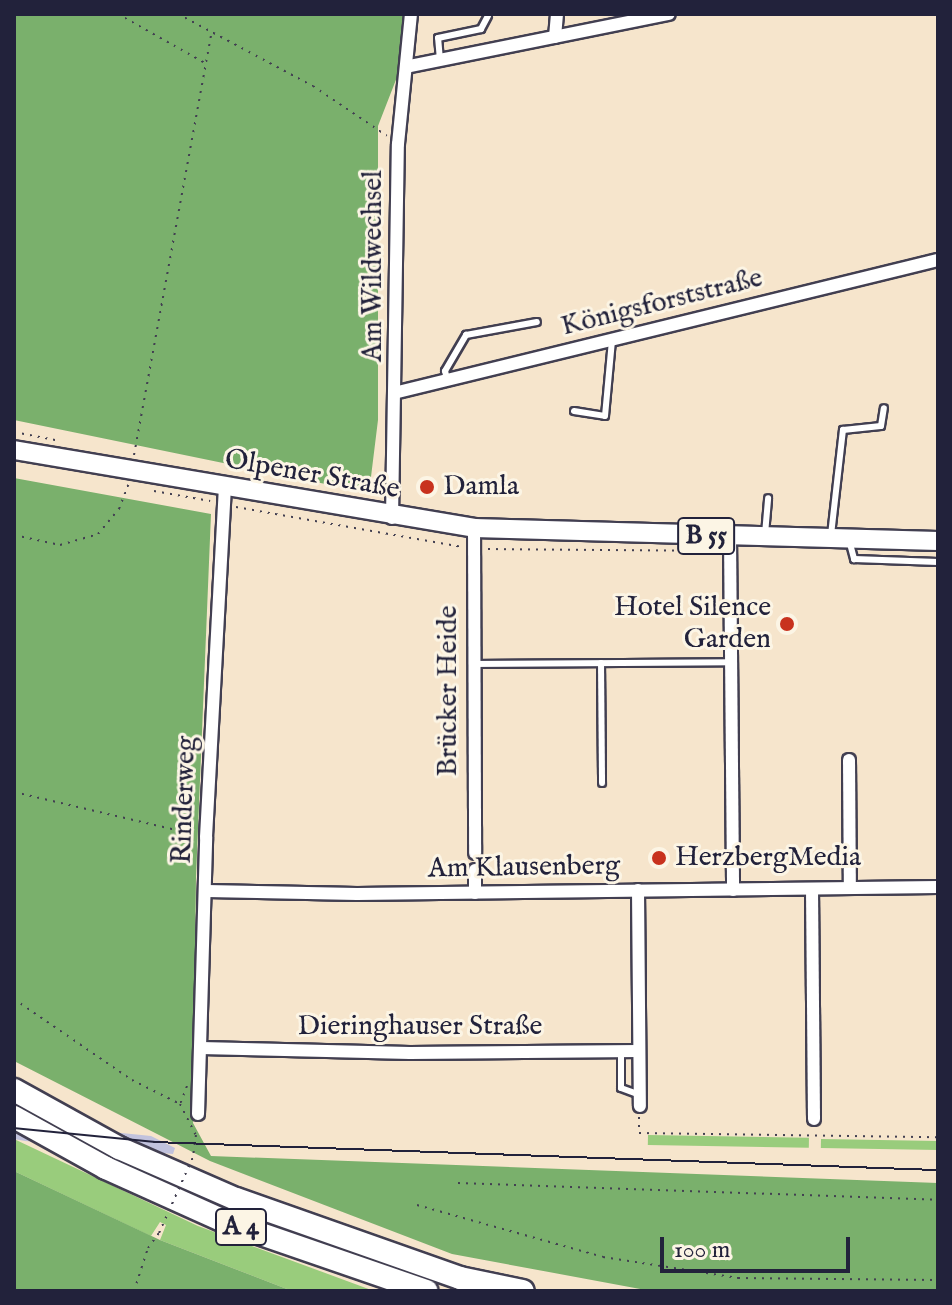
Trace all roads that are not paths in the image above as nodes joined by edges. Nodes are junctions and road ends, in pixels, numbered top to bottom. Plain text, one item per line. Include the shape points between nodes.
1 (411, 14) edge
2 (557, 14) edge
3 (669, 14) edge
4 (488, 16) edge
5 (555, 37) junction
6 (440, 60) junction
7 (410, 66) junction
8 (938, 260) edge
9 (537, 322) dead end
10 (612, 341) junction
11 (447, 382) junction
12 (398, 392) junction
13 (884, 408) dead end
14 (574, 411) dead end
15 (14, 450) edge
16 (224, 496) junction
17 (768, 498) dead end
18 (392, 518) junction
19 (474, 528) junction
20 (730, 536) junction
21 (765, 537) junction
22 (840, 539) junction
23 (938, 541) edge
24 (938, 562) edge
25 (731, 662) junction
26 (601, 663) junction
27 (473, 664) junction
28 (849, 760) dead end
29 (602, 783) dead end
30 (475, 853) dead end
31 (475, 870) dead end
32 (938, 887) edge
33 (850, 888) junction
34 (812, 889) junction
35 (638, 890) junction
36 (733, 890) junction
37 (207, 891) junction
38 (475, 893) junction
39 (201, 1048) junction
40 (621, 1050) junction
41 (639, 1051) junction
42 (14, 1090) edge
43 (640, 1100) joint
44 (198, 1114) dead end
45 (14, 1117) edge
46 (814, 1119) dead end
47 (426, 1291) edge
48 (523, 1291) edge

1 - 7 street, Am Wildwechsel
2 - 5 street
3 - 5 street
4 - 6 lane via 481,29 438,38
5 - 6 street
6 - 7 street
7 - 12 street, Am Wildwechsel via 398,144
8 - 10 street, Königsforststraße
9 - 11 lane via 466,335 445,371
10 - 11 street, Königsforststraße
10 - 14 lane via 605,416
11 - 12 street, Königsforststraße
12 - 18 street, Am Wildwechsel
13 - 22 lane via 881,426 843,430
15 - 16 main road, Olpener Straße / B 55
16 - 18 main road, Olpener Straße / B 55
16 - 37 street, Rinderweg
17 - 21 lane
18 - 19 main road, Olpener Straße / B 55
19 - 20 main road, Olpener Straße / B 55
19 - 27 street, Brücker Heide
20 - 21 main road, Olpener Straße / B 55
20 - 25 street
21 - 22 main road, Olpener Straße / B 55
22 - 23 main road, Olpener Straße / B 55
22 - 24 lane via 854,559
25 - 26 lane
25 - 36 street
26 - 27 lane
26 - 29 lane
27 - 30 street, Brücker Heide
28 - 33 street
31 - 38 street
32 - 33 street, Am Klausenberg
33 - 34 street, Am Klausenberg
34 - 36 street, Am Klausenberg
34 - 46 street
35 - 36 street, Am Klausenberg
35 - 38 street, Am Klausenberg
35 - 41 street
37 - 38 street, Am Klausenberg
37 - 39 street, Rinderweg
39 - 40 street, Dieringhauser Straße via 410,1053
39 - 44 street, Rinderweg
40 - 41 street, Dieringhauser Straße
40 - 43 lane via 621,1088
41 - 43 street
42 - 48 highway, A 4 via 119,1148 236,1199 460,1278
45 - 47 highway, A 4 via 106,1168 226,1222

